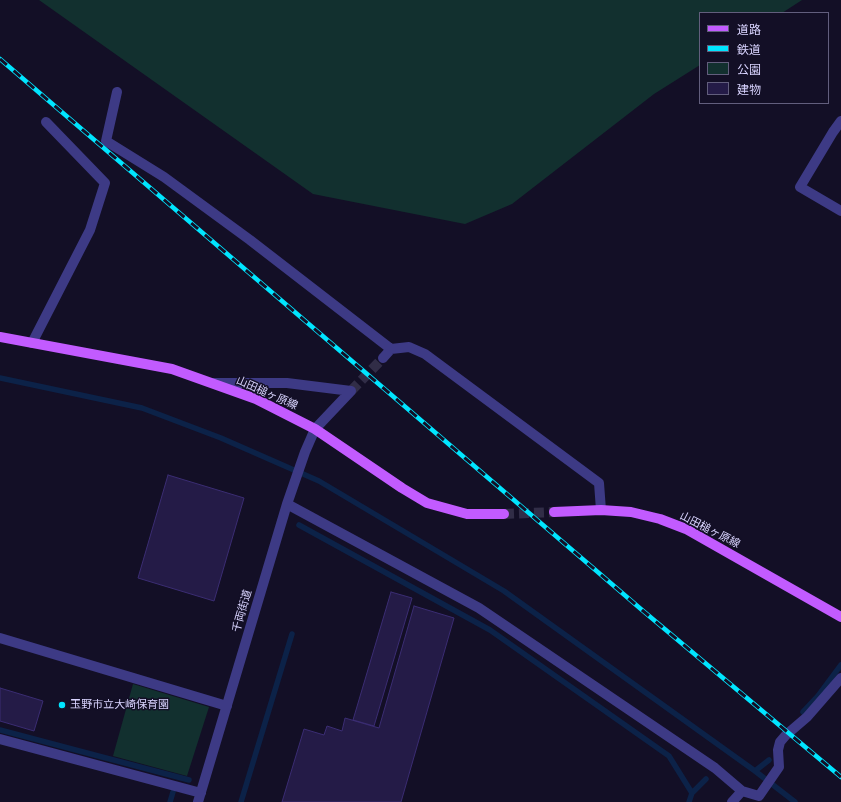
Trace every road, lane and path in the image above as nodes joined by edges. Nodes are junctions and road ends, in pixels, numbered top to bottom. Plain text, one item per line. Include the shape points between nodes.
1 (117, 92) dead end
2 (841, 121) edge
3 (46, 122) dead end
4 (841, 211) edge
5 (0, 337) edge
6 (32, 343) junction
7 (391, 349) junction
8 (383, 358) tunnel mouth
9 (210, 383) junction
10 (315, 428) junction
11 (287, 504) junction
12 (601, 510) junction
13 (554, 512) tunnel mouth
14 (504, 514) tunnel mouth
15 (841, 617) edge
16 (0, 638) edge
17 (841, 678) edge
18 (227, 706) junction
19 (0, 739) edge
20 (742, 791) junction
21 (200, 797) edge
22 (732, 802) edge

1 - 7 street via 106,140 164,177 250,240
2 - 4 street via 800,187
3 - 6 street via 105,183 90,230
5 - 6 main road, 山田槌ヶ原線
6 - 9 main road, 山田槌ヶ原線 via 172,369
7 - 8 street
7 - 12 street via 409,347 425,354 598,483
9 - 10 main road, 山田槌ヶ原線 via 256,399
9 - 10 street via 287,383 351,391
10 - 11 street, 千両街道
10 - 14 main road, 山田槌ヶ原線 via 427,503 467,514
11 - 18 street, 千両街道
11 - 20 street via 479,608 715,768
12 - 13 main road, 山田槌ヶ原線
12 - 15 main road, 山田槌ヶ原線 via 631,512 686,529
16 - 18 street
17 - 20 street via 807,717 780,742 779,767 759,796
18 - 21 street, 千両街道
19 - 21 street
20 - 22 street

